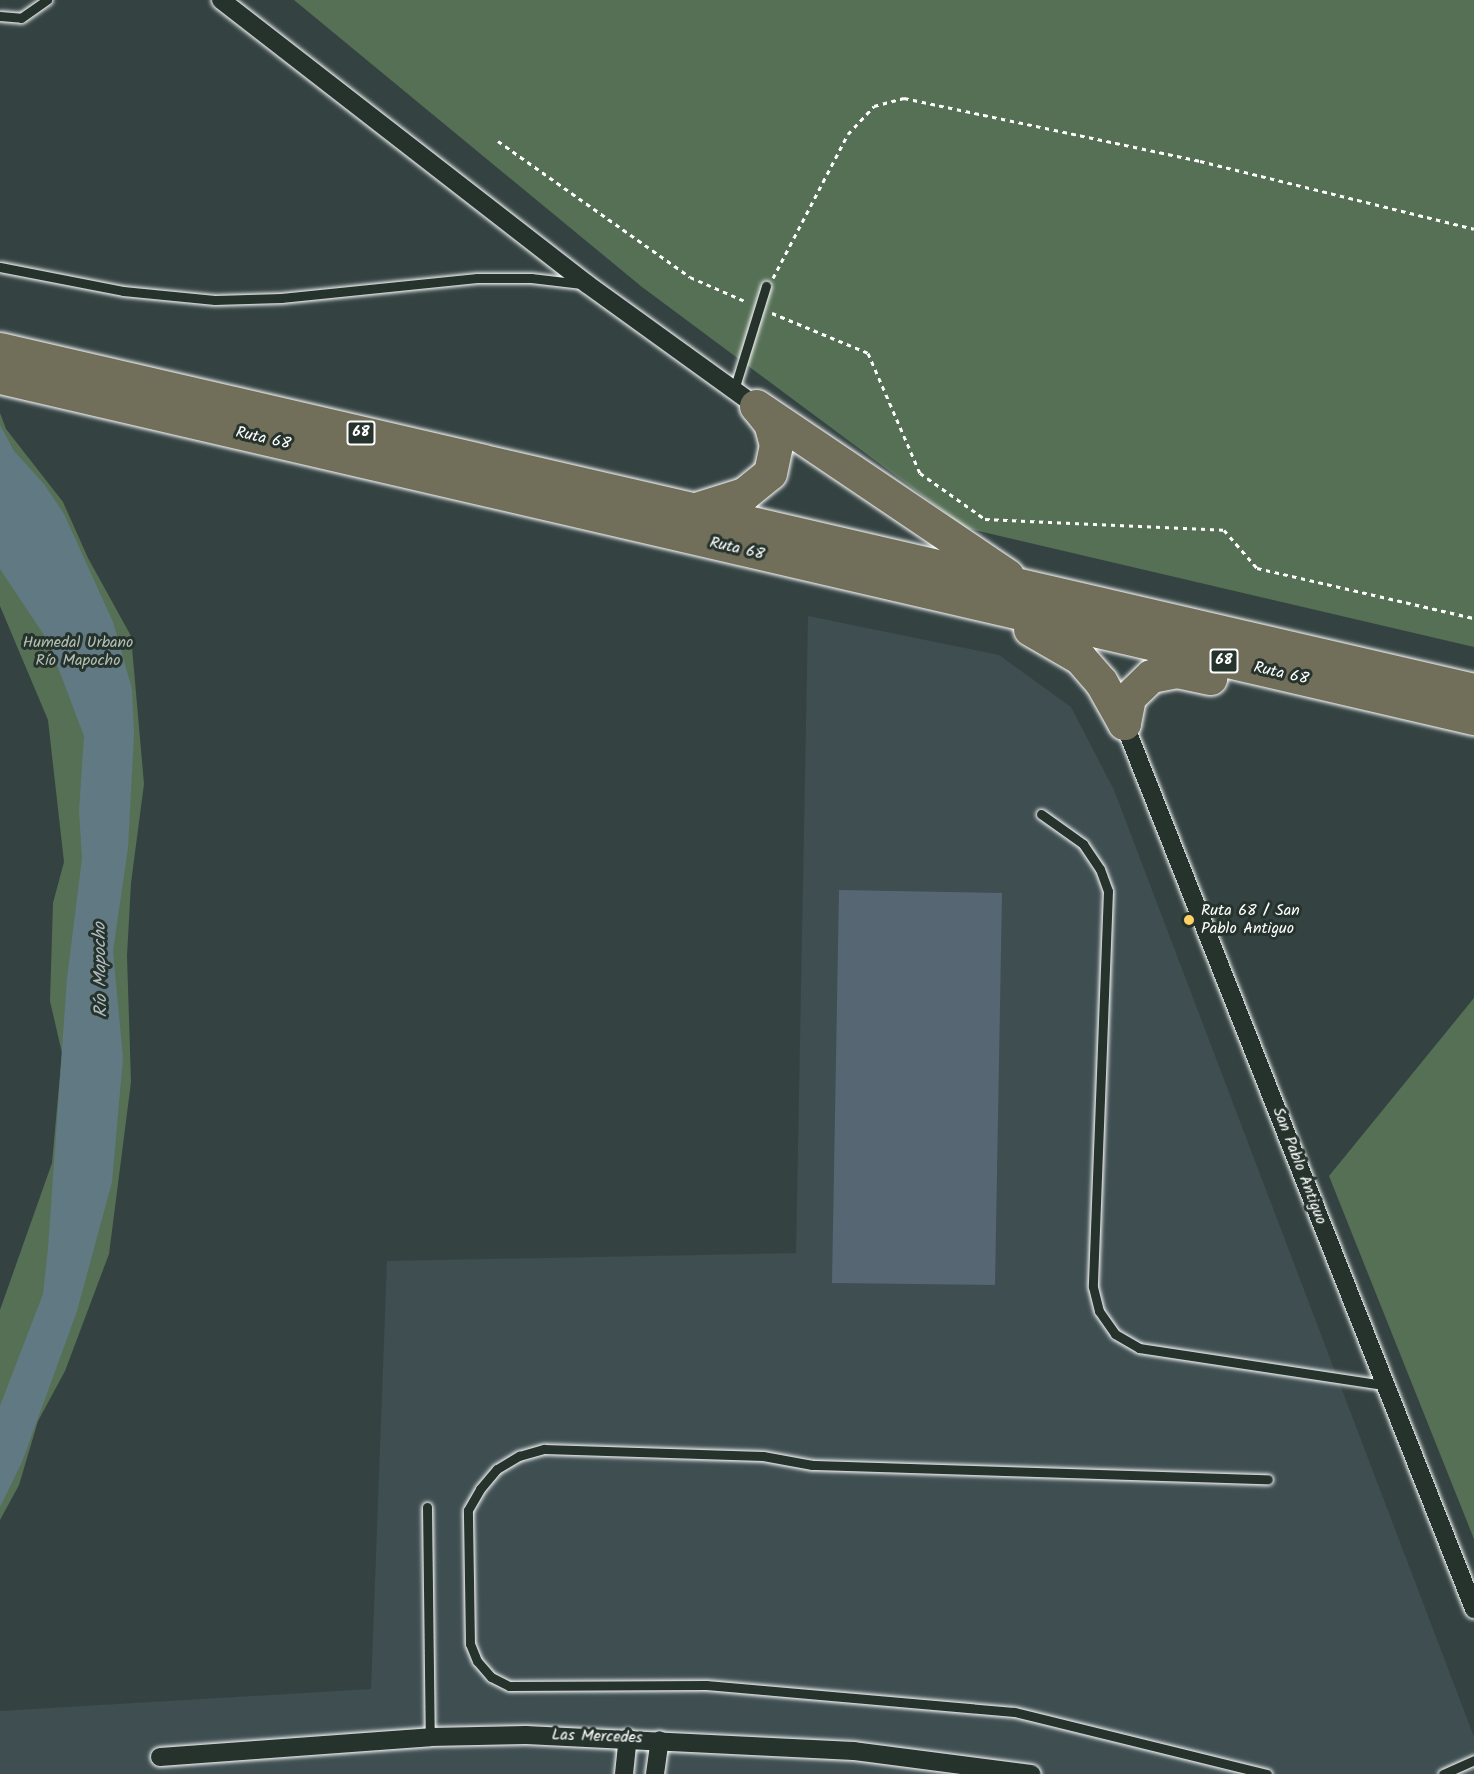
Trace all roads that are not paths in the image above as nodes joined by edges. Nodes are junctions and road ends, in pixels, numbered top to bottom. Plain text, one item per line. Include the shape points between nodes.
1 (47, 0) edge
2 (221, 0) edge
3 (0, 16) edge
4 (0, 267) edge
5 (587, 284) junction
6 (766, 286) dead end
7 (0, 350) edge
8 (0, 377) edge
9 (745, 398) junction
10 (694, 510) junction
11 (1024, 586) junction
12 (974, 603) junction
13 (1474, 690) edge
14 (1474, 720) edge
15 (1124, 723) junction
16 (1041, 814) dead end
17 (1385, 1385) junction
18 (1268, 1479) dead end
19 (427, 1507) dead end
20 (1474, 1609) edge
21 (430, 1737) junction
22 (628, 1738) junction
23 (660, 1740) junction
24 (160, 1757) dead end
25 (1474, 1760) edge
26 (624, 1774) edge
27 (656, 1774) edge
28 (1032, 1774) edge
29 (1267, 1774) edge
30 (1443, 1774) edge

1 - 3 lane via 21,18
2 - 5 street
4 - 5 lane via 133,293 215,300 281,298 477,278
5 - 9 street
6 - 9 lane
7 - 10 highway, Ruta 68 / 68
8 - 12 highway, Ruta 68 / 68
9 - 10 highway via 774,434 776,451 770,473 744,494
9 - 11 highway
10 - 11 highway, Ruta 68 / 68
11 - 13 highway, Ruta 68 / 68
12 - 14 highway, Ruta 68 / 68
12 - 15 highway via 1052,638 1080,658 1101,682
14 - 15 highway via 1383,718 1169,671 1138,685 1129,697
15 - 17 street, San Pablo Antiguo
16 - 17 lane via 1083,844 1100,869 1108,891 1094,1287 1099,1311 1115,1334 1139,1348
17 - 20 street, San Pablo Antiguo
18 - 29 lane via 812,1465 752,1456 544,1449 519,1456 497,1469 468,1510 470,1644 490,1677 509,1686 706,1685 1014,1712
19 - 21 lane
21 - 22 street, Las Mercedes
21 - 24 street, Las Mercedes
22 - 23 street, Las Mercedes
22 - 26 street
23 - 27 street
23 - 28 street, Las Mercedes via 854,1751
25 - 30 lane

